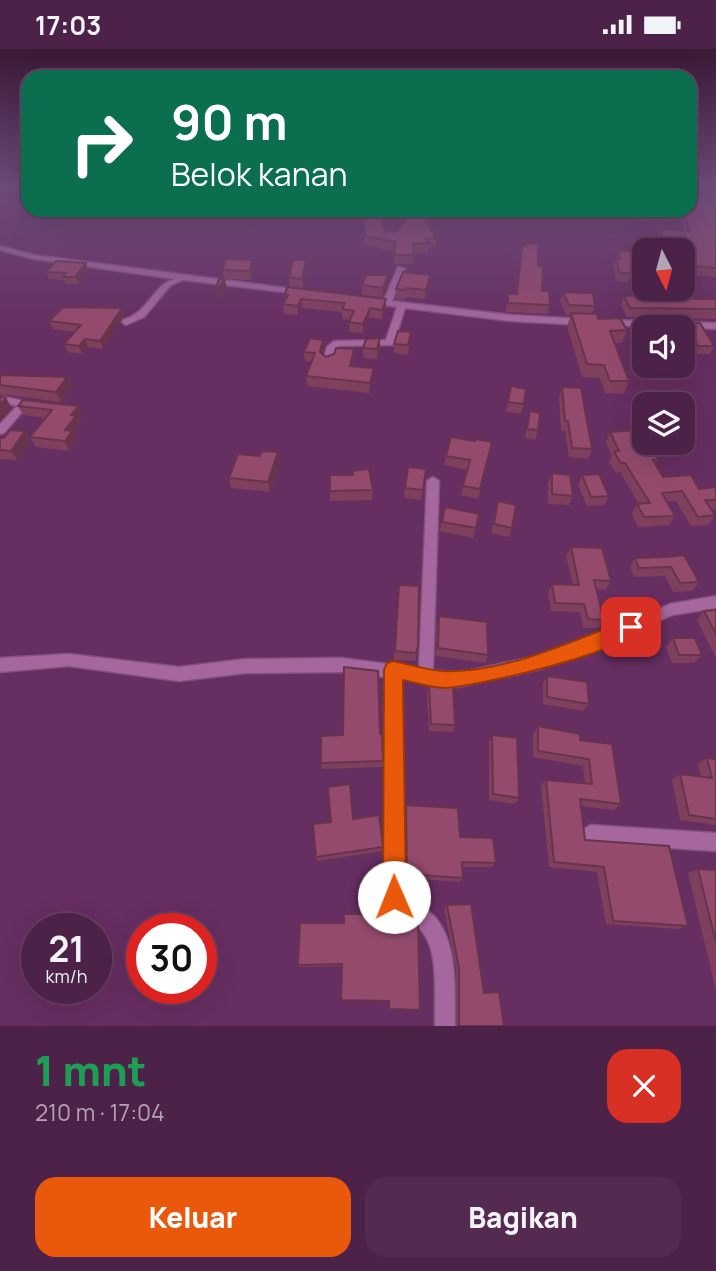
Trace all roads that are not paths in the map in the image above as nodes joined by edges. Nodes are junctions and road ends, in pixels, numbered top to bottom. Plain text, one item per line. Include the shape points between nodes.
1 (0, 248) edge
2 (401, 269) dead end
3 (183, 279) junction
4 (318, 294) edge
5 (360, 299) edge
6 (387, 303) junction
7 (402, 304) junction
8 (125, 322) dead end
9 (632, 323) edge
10 (695, 325) edge
11 (716, 326) edge
12 (328, 361) edge
13 (0, 399) edge
14 (24, 404) junction
15 (36, 405) edge
16 (0, 432) edge
17 (433, 481) dead end
18 (716, 602) edge
19 (0, 666) edge
20 (393, 670) junction
21 (426, 676) junction
22 (591, 834) dead end
23 (716, 842) edge
24 (445, 1026) edge

1 - 3 street
2 - 6 street
3 - 4 street
3 - 8 street via 168,282 153,305
5 - 6 street
6 - 7 street
7 - 9 street via 511,318
7 - 12 street via 390,343 337,343
10 - 11 street
13 - 14 street
14 - 15 street
14 - 16 street
17 - 21 street
18 - 21 street via 670,610 537,663 458,680
19 - 20 street via 69,660 179,674 246,666 341,665
20 - 21 street
20 - 24 street via 394,897 430,925 438,942
22 - 23 street

